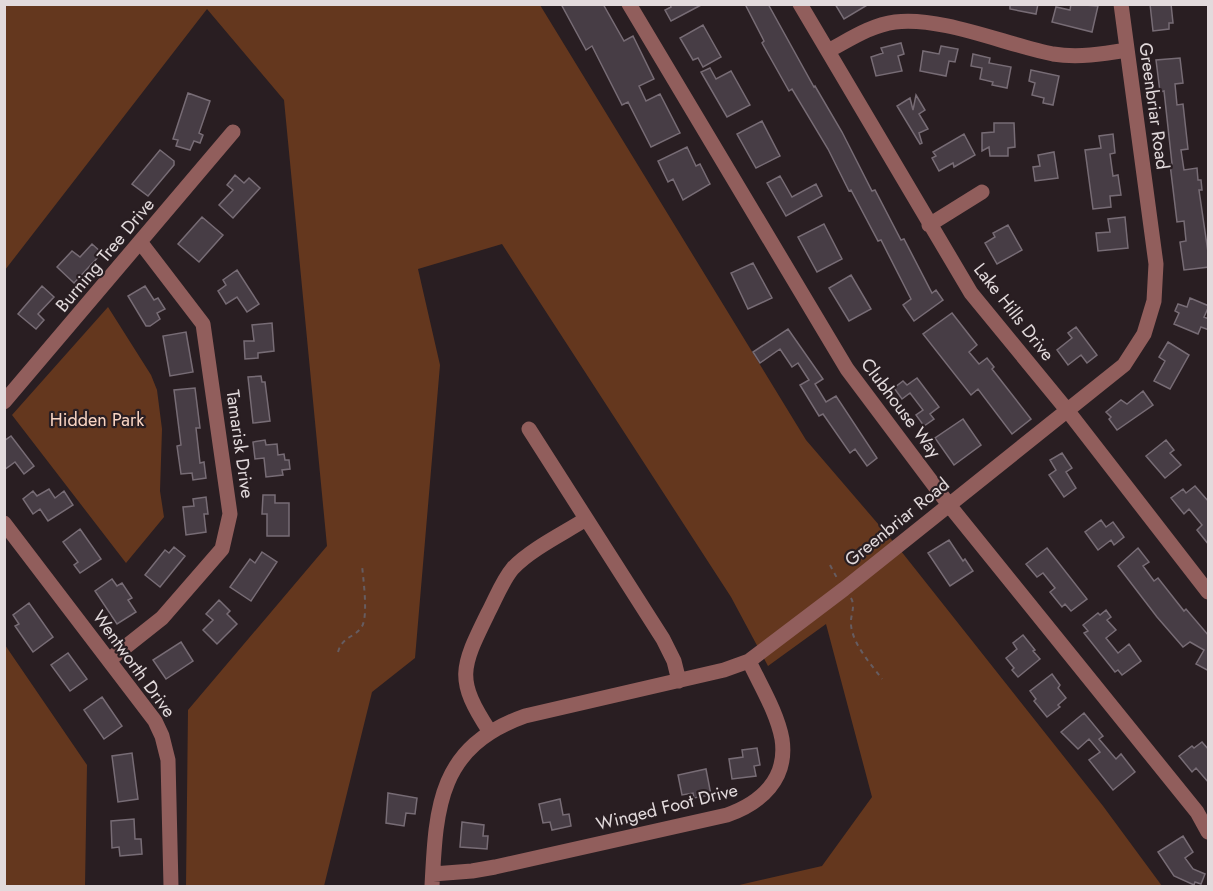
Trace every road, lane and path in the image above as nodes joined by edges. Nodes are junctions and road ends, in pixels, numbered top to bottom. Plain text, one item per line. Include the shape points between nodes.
1 (629, 4) edge
2 (800, 4) edge
3 (1121, 4) edge
4 (828, 51) junction
5 (1127, 51) junction
6 (234, 132) dead end
7 (982, 192) dead end
8 (929, 225) junction
9 (141, 243) junction
10 (4, 402) edge
11 (1067, 410) junction
12 (529, 429) dead end
13 (949, 505) junction
14 (586, 519) junction
15 (4, 523) edge
16 (362, 565) dead end
17 (830, 565) dead end
18 (844, 590) junction
19 (1209, 591) edge
20 (338, 652) dead end
21 (109, 660) junction
22 (749, 661) junction
23 (882, 679) dead end
24 (679, 681) junction
25 (490, 732) junction
26 (1209, 832) edge
27 (433, 880) edge
28 (171, 886) edge

1 - 13 street, Clubhouse Way via 847,369
2 - 4 street, Lake Hills Drive
3 - 5 street, Greenbriar Road
4 - 5 street via 894,22 922,22 1055,54 1086,56
4 - 8 street, Lake Hills Drive
5 - 11 street, Greenbriar Road via 1156,264 1154,301 1144,334 1124,365
6 - 9 street, Burning Tree Drive
7 - 8 street
8 - 11 street, Lake Hills Drive via 971,294
9 - 10 street, Burning Tree Drive
9 - 21 street, Tamarisk Drive via 203,324 230,514 222,549 162,618
11 - 13 street, Greenbriar Road
11 - 19 street, Lake Hills Drive
12 - 14 street
13 - 18 street, Greenbriar Road
13 - 26 street, Clubhouse Way via 1197,812
14 - 24 street via 663,639
14 - 25 street via 513,569 472,645 466,662 467,687
15 - 21 street, Wentworth Drive
16 - 20 path via 364,620
17 - 18 path
18 - 22 street, Greenbriar Road
18 - 23 path via 854,603 853,633
21 - 28 street, Wentworth Drive via 162,736 168,760
22 - 24 street, Greenbriar Road
22 - 27 street, Winged Foot Drive via 782,740 776,776 751,806 727,815
24 - 25 street, Greenbriar Road via 537,712
25 - 27 street, Greenbriar Road via 467,751 442,795 435,829

